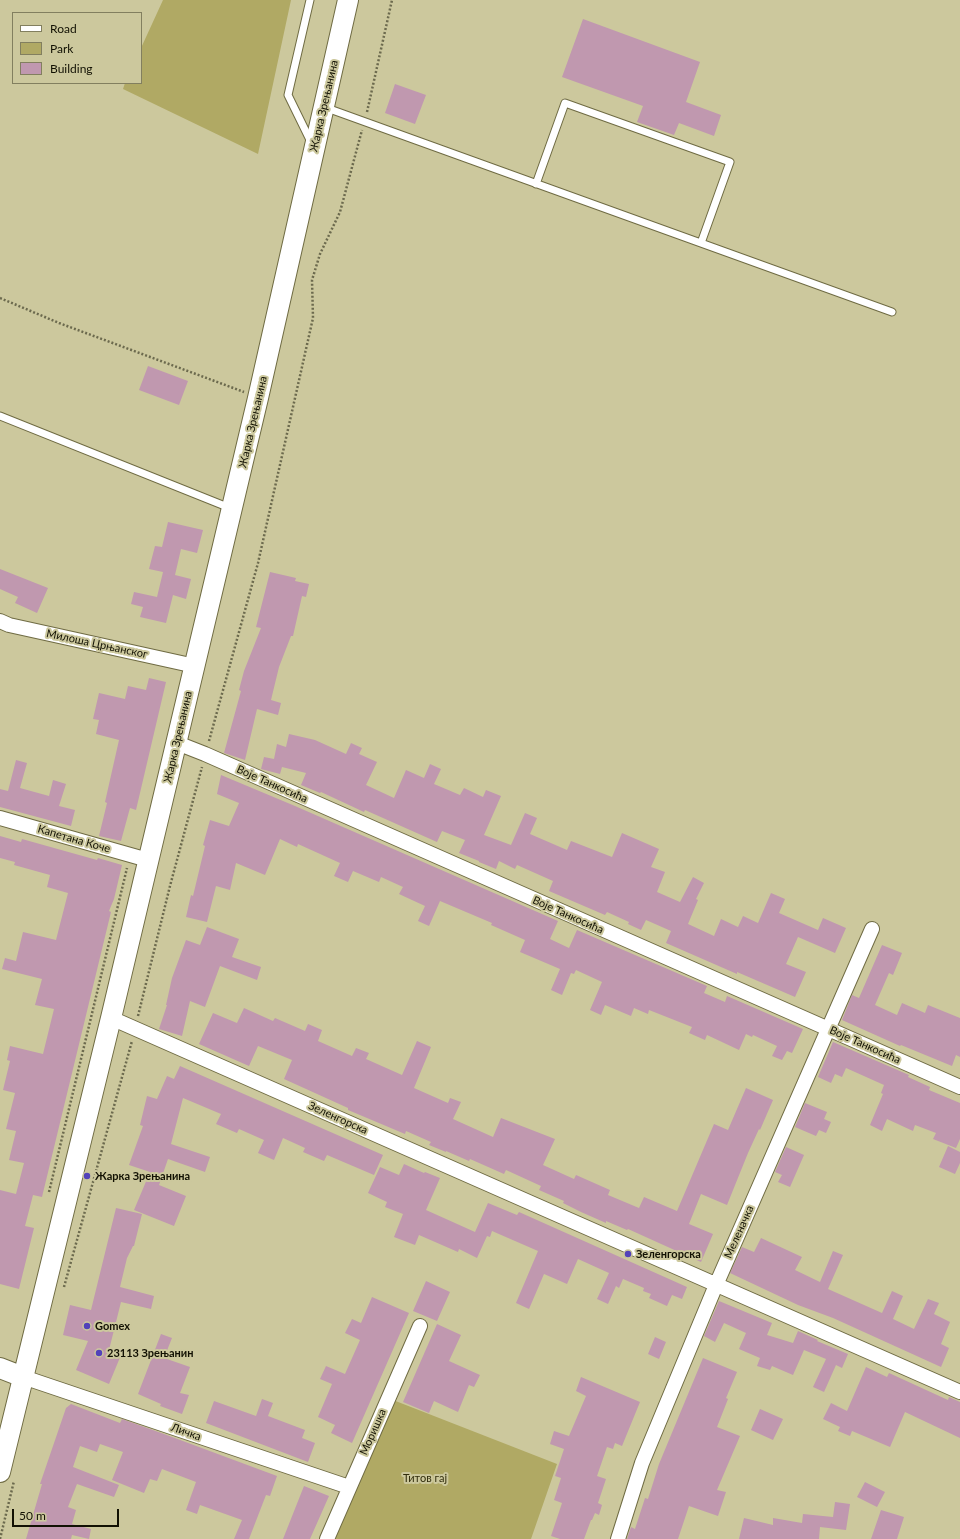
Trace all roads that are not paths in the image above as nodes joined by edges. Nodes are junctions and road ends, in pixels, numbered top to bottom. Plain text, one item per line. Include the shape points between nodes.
1 (310, 0) edge
2 (348, 0) edge
3 (324, 107) junction
4 (315, 149) junction
5 (536, 184) junction
6 (701, 243) junction
7 (892, 312) dead end
8 (0, 416) edge
9 (232, 509) junction
10 (0, 621) edge
11 (195, 666) junction
12 (176, 744) junction
13 (0, 818) edge
14 (148, 860) junction
15 (872, 929) dead end
16 (111, 1018) junction
17 (828, 1029) junction
18 (960, 1087) edge
19 (716, 1285) junction
20 (420, 1326) dead end
21 (0, 1368) edge
22 (23, 1378) junction
23 (960, 1392) edge
24 (0, 1472) edge
25 (349, 1487) junction
26 (327, 1539) edge
27 (618, 1539) edge

1 - 4 lane via 288,95
2 - 3 main road, Жарка Зрењанина
3 - 4 main road, Жарка Зрењанина
3 - 5 lane
4 - 9 main road, Жарка Зрењанина
5 - 6 lane
5 - 6 lane via 565,103 633,127 730,162
6 - 7 lane
8 - 9 lane
9 - 11 main road, Жарка Зрењанина
10 - 11 street, Милоша Црњанског
11 - 12 main road, Жарка Зрењанина
12 - 14 main road, Жарка Зрењанина
12 - 17 street, Воје Танкосића via 205,754
13 - 14 street, Капетана Коче
14 - 16 main road, Жарка Зрењанина
15 - 17 street, Меленачка
16 - 19 street, Зеленгорска
16 - 22 main road, Жарка Зрењанина
17 - 18 street, Воје Танкосића
17 - 19 street, Меленачка
19 - 23 street, Зеленгорска
19 - 27 street, Меленачка via 642,1463
20 - 25 street, Моришка
21 - 22 main road
22 - 24 main road, Жарка Зрењанина
22 - 25 street, Личка
25 - 26 street, Моришка

